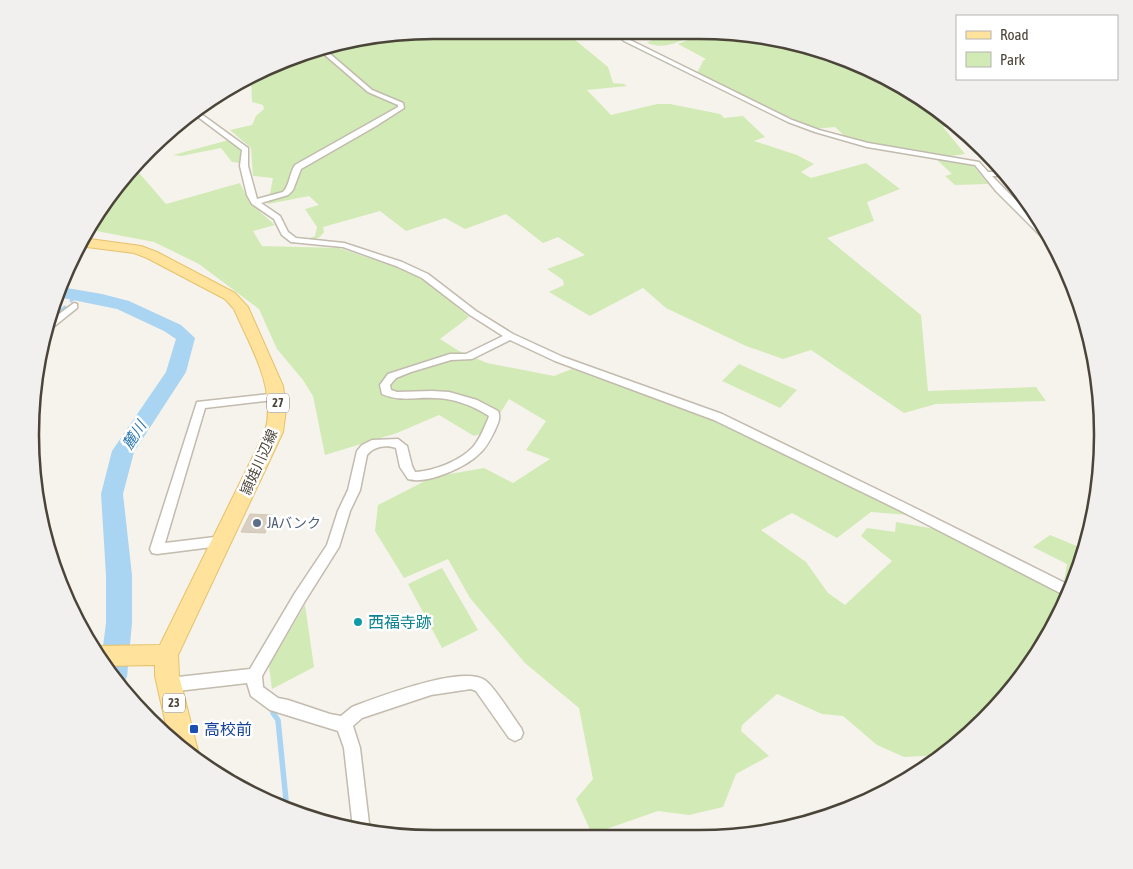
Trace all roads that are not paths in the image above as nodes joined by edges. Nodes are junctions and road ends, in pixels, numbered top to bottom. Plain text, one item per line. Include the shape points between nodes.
1 (625, 39) edge
2 (327, 54) edge
3 (200, 116) edge
4 (987, 174) junction
5 (996, 174) edge
6 (255, 202) junction
7 (1032, 222) edge
8 (89, 243) edge
9 (74, 306) dead end
10 (56, 321) edge
11 (510, 336) junction
12 (278, 397) junction
13 (223, 541) junction
14 (1063, 588) edge
15 (167, 655) junction
16 (106, 656) edge
17 (254, 675) junction
18 (169, 685) junction
19 (344, 724) junction
20 (515, 733) dead end
21 (182, 738) edge
22 (361, 824) edge

1 - 4 street via 805,127 857,143 977,163
2 - 6 street via 370,91 401,104 401,108 298,167 284,195
3 - 6 street via 246,150 244,166
4 - 5 street
4 - 7 street
6 - 11 street via 277,218 285,234 294,240 344,245 399,264 425,276
8 - 12 main road, 頴娃川辺線 / 27 via 136,249 230,296 241,307
9 - 10 street
11 - 14 street via 559,360 718,417
11 - 17 street via 468,356 450,357 407,370 392,376 385,385 386,392 402,397 432,394 462,398 490,411 494,419 476,452 422,477 412,476 406,467 401,446 394,442 372,444 366,448 361,454 354,490 333,547
12 - 13 main road, 頴娃川辺線 / 27 via 279,412 274,432
12 - 13 street via 201,405 158,549
13 - 15 main road, 頴娃川辺線 / 27
15 - 16 main road
15 - 18 main road, 23
17 - 18 street
17 - 19 street via 256,691 275,705
18 - 21 main road, 23
19 - 20 street via 357,712 366,709 431,688 472,682 481,686
19 - 22 street via 352,748

